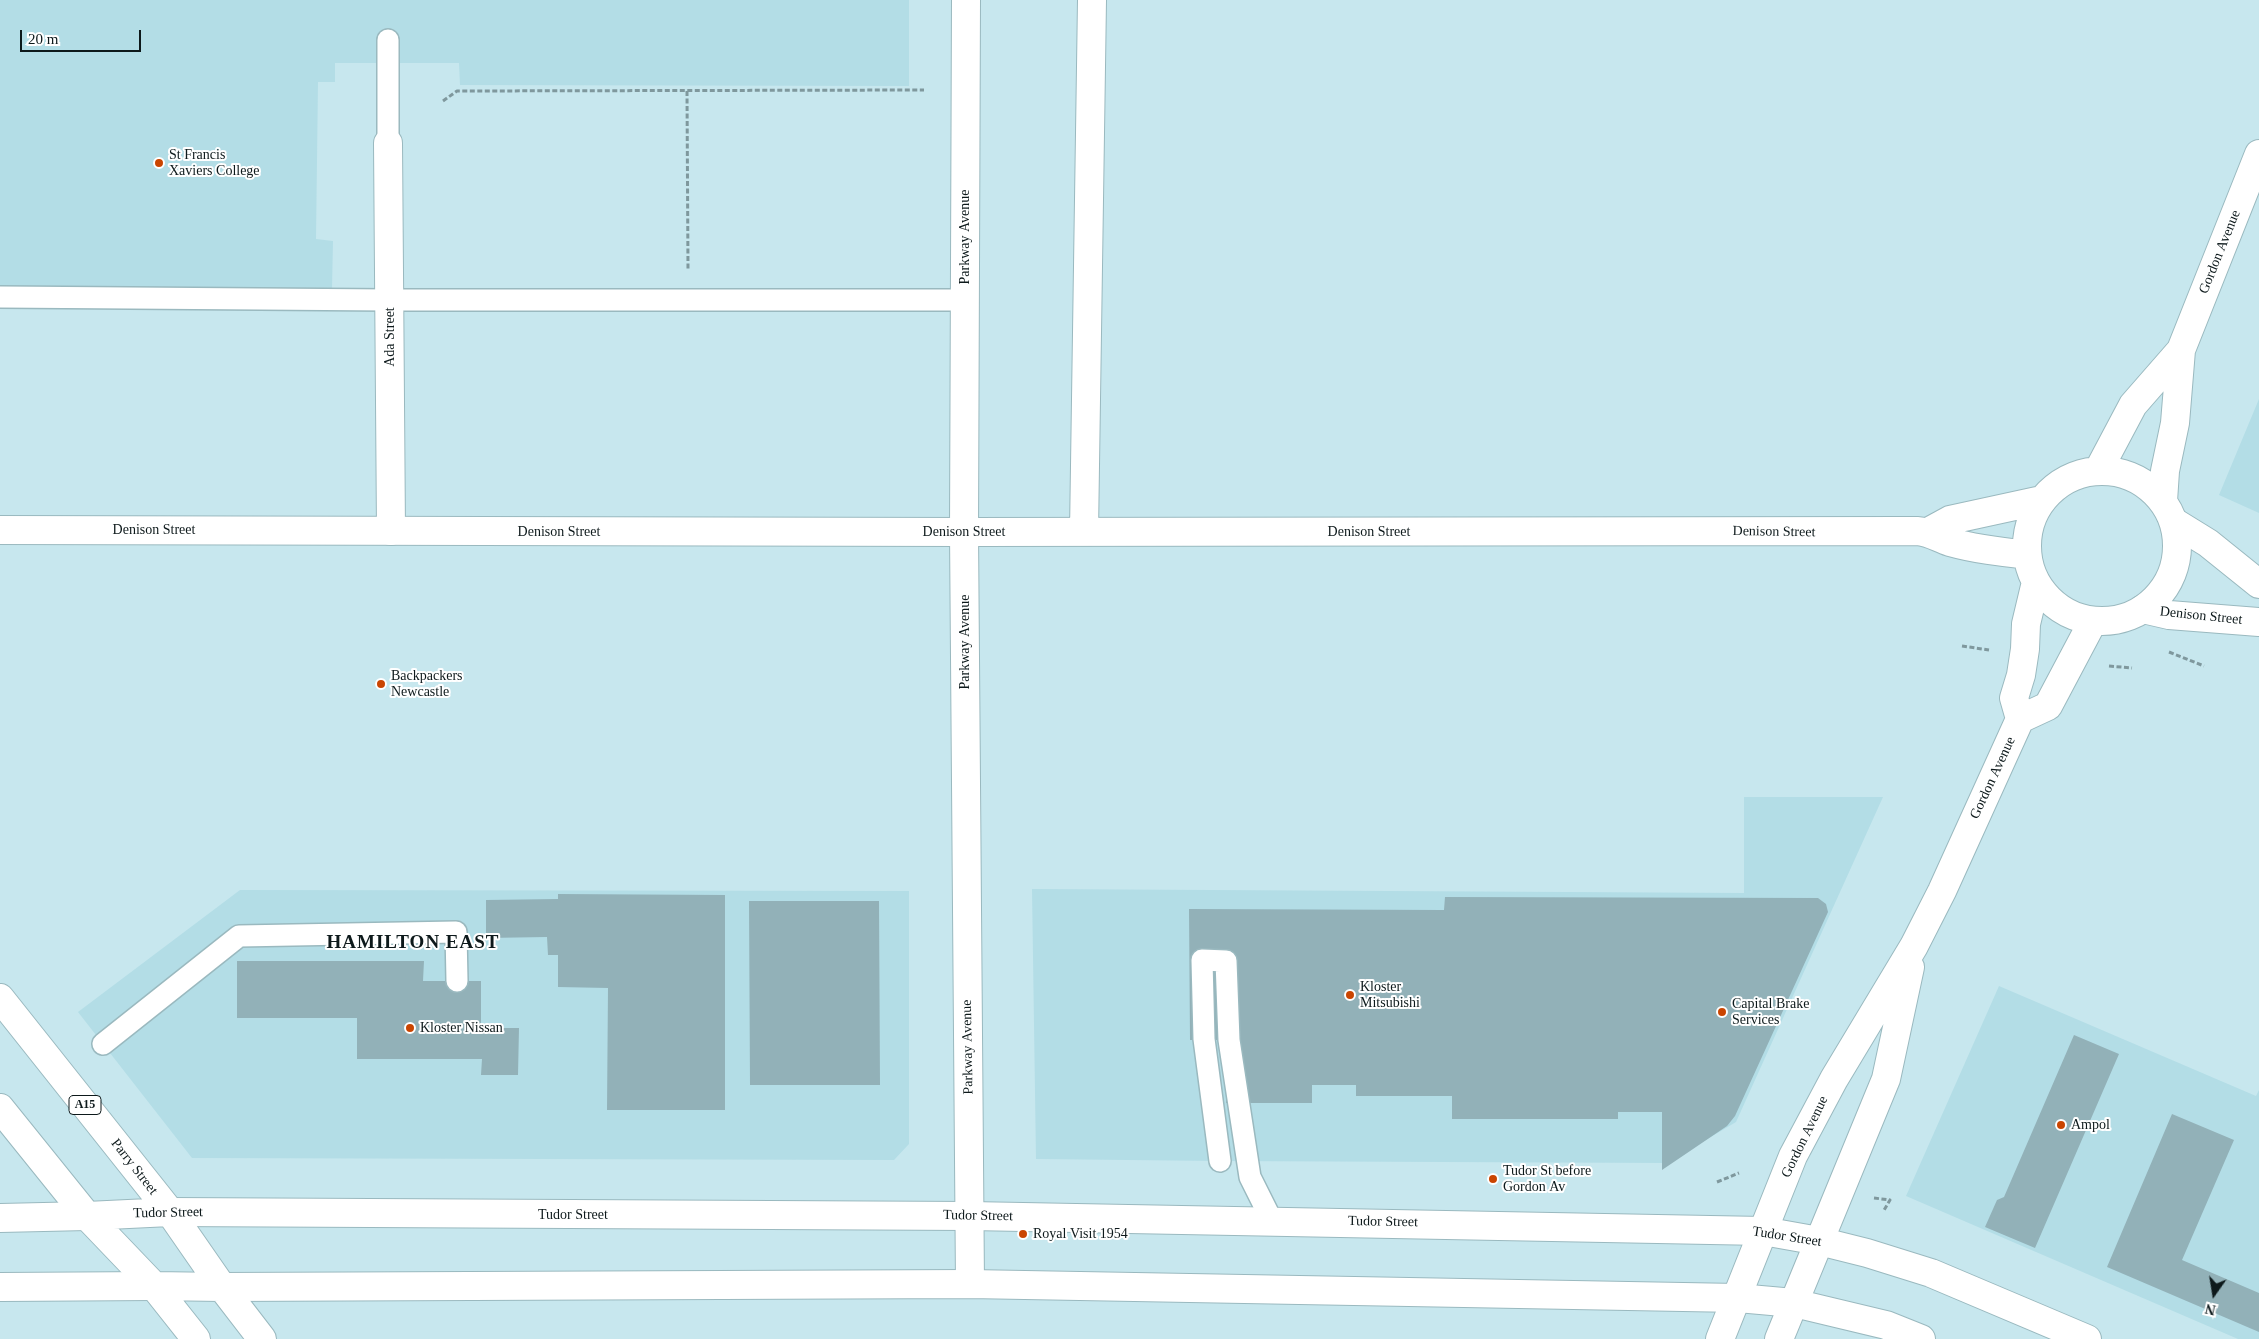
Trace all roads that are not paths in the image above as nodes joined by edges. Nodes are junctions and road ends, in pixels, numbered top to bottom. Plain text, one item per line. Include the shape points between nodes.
1 (966, 0) edge
2 (1092, 0) edge
3 (388, 40) dead end
4 (388, 143) joint
5 (2259, 154) edge
6 (0, 297) edge
7 (389, 300) junction
8 (965, 300) junction
9 (2181, 350) junction
10 (2098, 471) junction
11 (2042, 500) junction
12 (2168, 511) junction
13 (0, 530) edge
14 (391, 531) junction
15 (964, 532) junction
16 (1084, 532) junction
17 (1928, 532) junction
18 (2027, 556) junction
19 (2036, 582) junction
20 (2259, 584) edge
21 (2143, 609) junction
22 (2093, 621) junction
23 (2259, 622) edge
24 (2020, 719) junction
25 (1914, 946) junction
26 (457, 981) dead end
27 (0, 998) edge
28 (103, 1044) dead end
29 (0, 1108) edge
30 (1220, 1161) dead end
31 (170, 1212) junction
32 (88, 1216) junction
33 (970, 1216) junction
34 (0, 1218) edge
35 (1272, 1221) junction
36 (1763, 1231) junction
37 (1819, 1241) junction
38 (970, 1284) junction
39 (154, 1286) junction
40 (222, 1287) junction
41 (0, 1288) edge
42 (1738, 1298) junction
43 (1794, 1303) junction
44 (196, 1339) edge
45 (262, 1339) edge
46 (1720, 1339) edge
47 (1779, 1339) edge
48 (1921, 1339) edge
49 (2087, 1339) edge

1 - 8 main road, Parkway Avenue
2 - 16 main road
3 - 4 lane
4 - 7 main road, Ada Street
5 - 9 main road, Gordon Avenue
6 - 7 lane
7 - 8 lane
7 - 14 main road, Ada Street
8 - 15 main road, Parkway Avenue
9 - 10 main road, Gordon Avenue via 2133,405
9 - 12 main road, Gordon Avenue via 2175,422 2165,471
10 - 11 main road via 2067,479
10 - 12 main road via 2134,478 2155,491
11 - 17 main road, Denison Street via 1950,520
11 - 18 main road via 2028,532
12 - 20 main road
12 - 21 main road via 2178,550 2176,564 2164,590
13 - 14 main road, Denison Street
14 - 15 main road, Denison Street
15 - 16 main road, Denison Street
15 - 33 main road, Parkway Avenue
16 - 17 main road, Denison Street
17 - 18 main road, Denison Street via 1980,549
18 - 19 main road
19 - 22 main road via 2050,601 2060,608
19 - 24 main road via 2026,624 2021,675 2014,698
21 - 22 main road via 2124,618
21 - 23 main road, Denison Street via 2169,615
22 - 24 main road via 2048,706
24 - 25 main road, Gordon Avenue
25 - 36 main road, Gordon Avenue via 1834,1079 1794,1156
25 - 37 main road, Gordon Avenue via 1886,1079
26 - 28 lane via 456,932 238,936
27 - 31 main road, Parry Street / A15
29 - 32 main road
30 - 35 lane via 1204,1039 1202,960 1226,960 1229,1040 1250,1177
31 - 32 main road, Tudor Street
31 - 33 main road, Tudor Street
31 - 40 main road, Parry Street / A15
32 - 34 main road, Tudor Street
32 - 39 main road
33 - 35 main road, Tudor Street
33 - 38 main road, Parkway Avenue
35 - 36 main road, Tudor Street
36 - 37 main road, Tudor Street
36 - 42 main road, Gordon Avenue
37 - 43 main road, Gordon Avenue
37 - 49 main road, Tudor Street via 1931,1272
38 - 40 main road
38 - 42 main road
39 - 40 main road
39 - 41 main road
39 - 44 main road
40 - 45 main road, Parry Street / A15
42 - 43 main road
42 - 46 main road, Gordon Avenue
43 - 47 main road, Gordon Avenue
43 - 48 main road via 1886,1324

